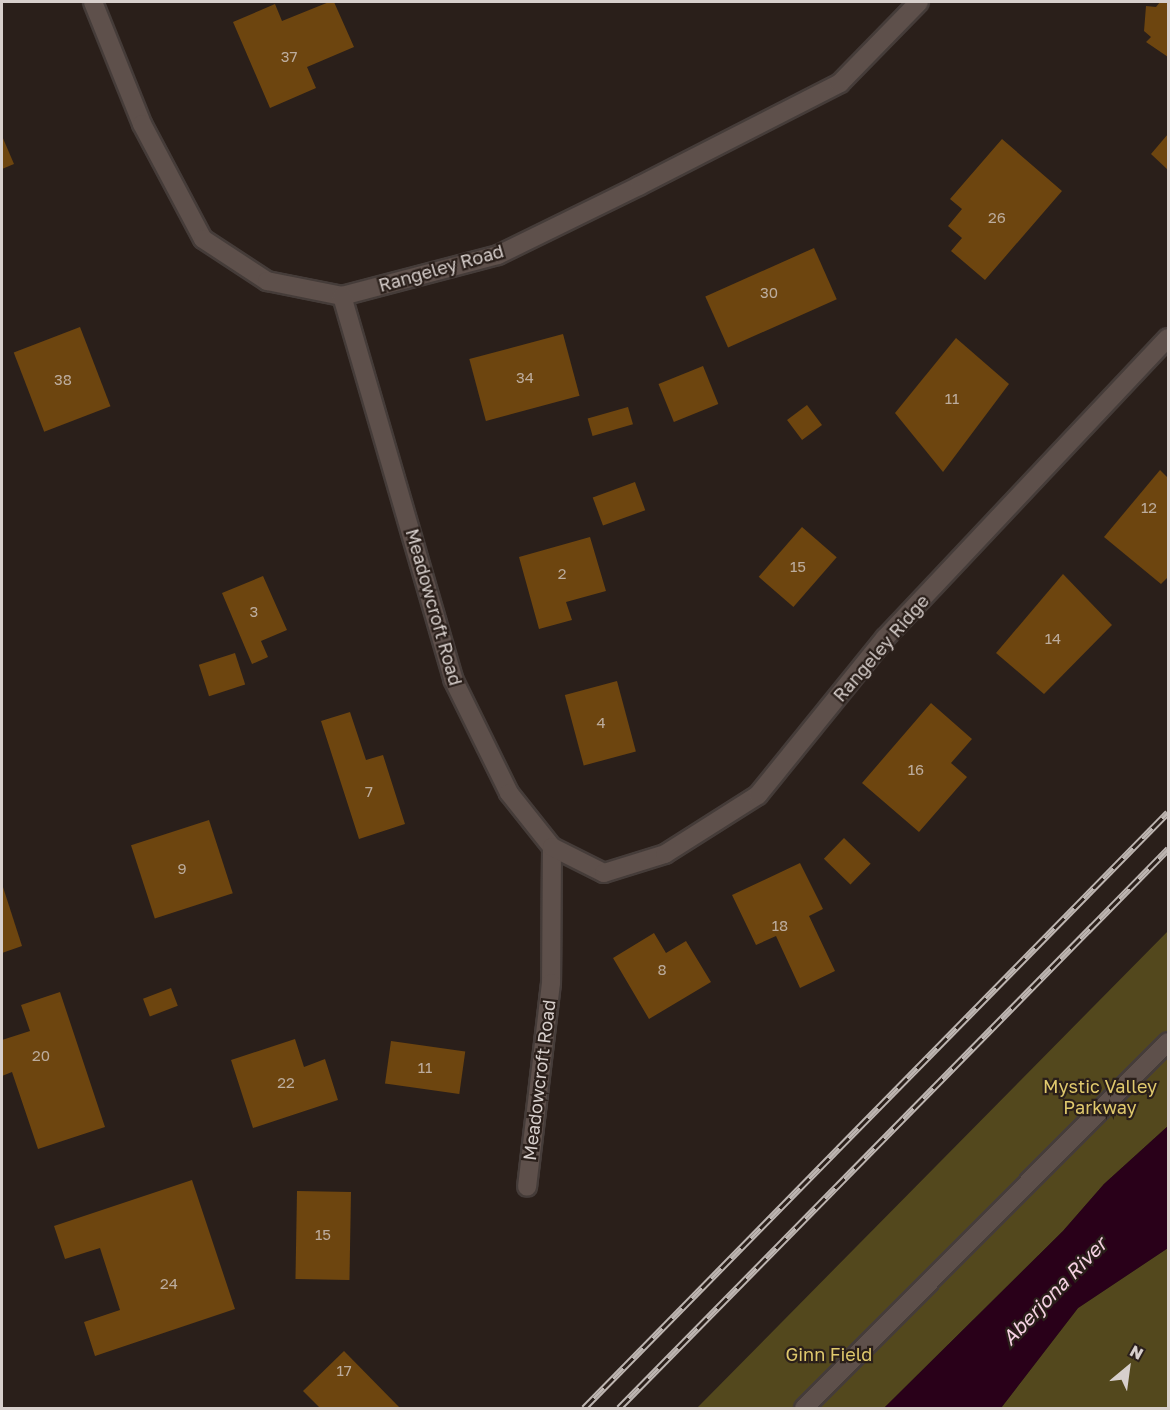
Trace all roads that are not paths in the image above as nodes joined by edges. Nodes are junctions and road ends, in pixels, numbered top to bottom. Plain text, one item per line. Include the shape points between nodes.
1 (93, 2) edge
2 (919, 2) edge
3 (342, 296) junction
4 (1168, 338) edge
5 (552, 847) junction
6 (1168, 1042) edge
7 (527, 1187) dead end
8 (804, 1408) edge

1 - 3 street, Rangeley Road via 142,124 203,239 267,281
2 - 3 street, Rangeley Road via 840,83 639,186 498,255
3 - 5 street, Meadowcroft Road via 453,679 509,793
4 - 5 street, Rangeley Ridge via 1033,486 885,638 758,795 664,854 604,873
5 - 7 street, Meadowcroft Road via 550,983
6 - 8 street

